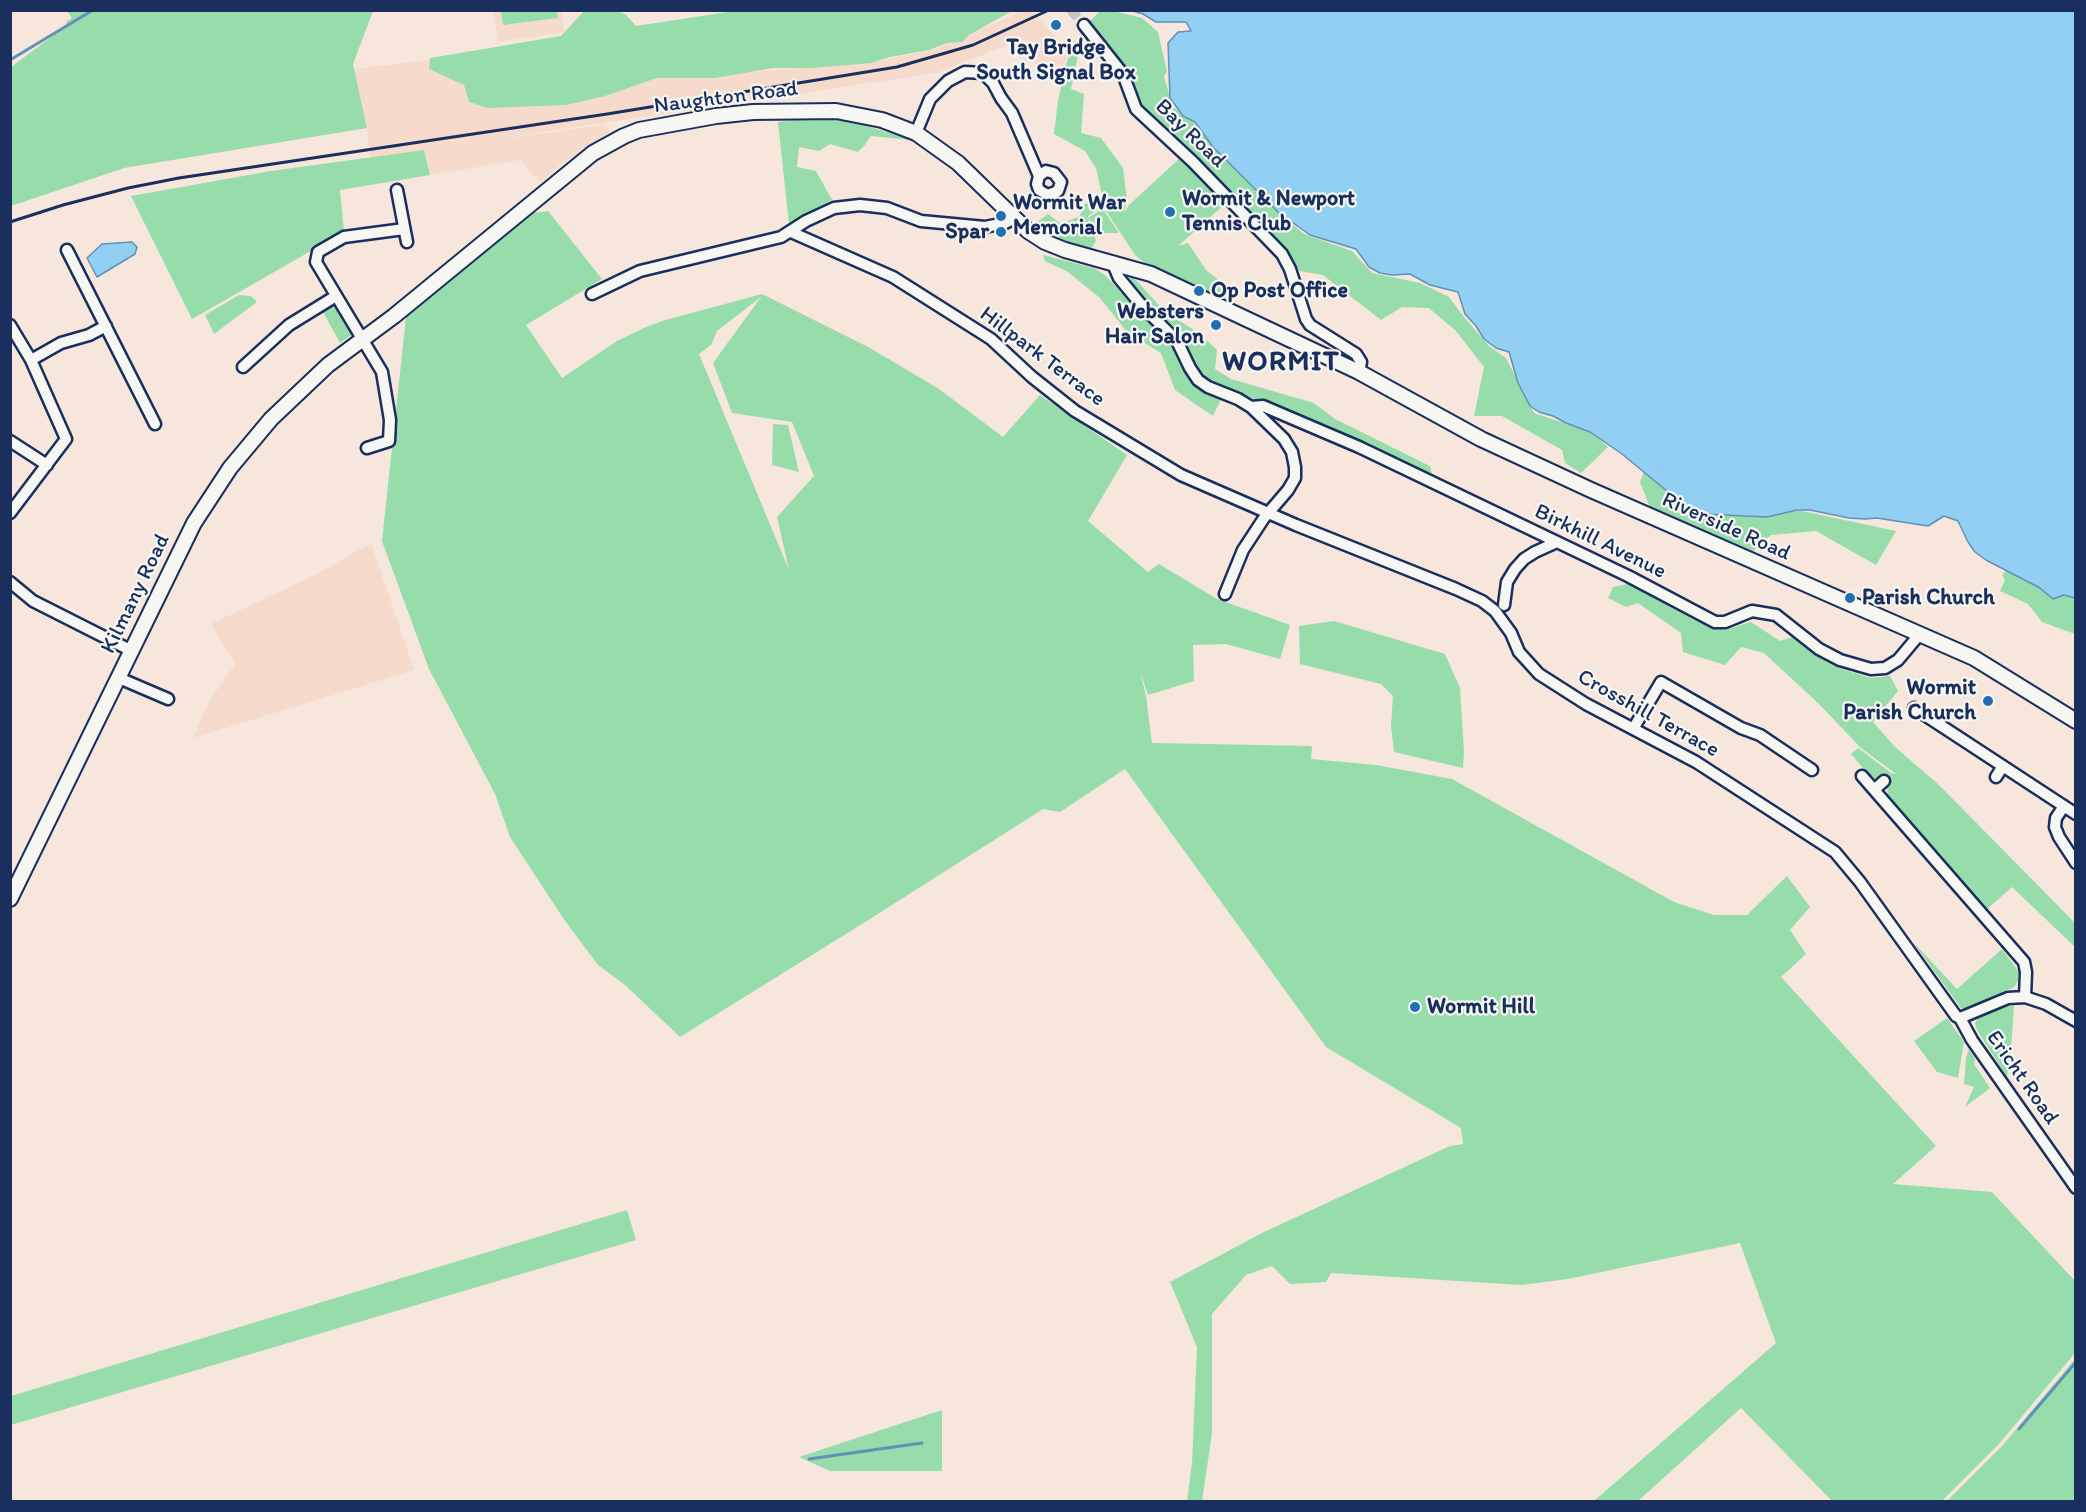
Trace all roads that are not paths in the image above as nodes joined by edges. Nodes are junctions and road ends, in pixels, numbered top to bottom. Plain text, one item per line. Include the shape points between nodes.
1 (1084, 25) tunnel mouth
2 (916, 133) junction
3 (1039, 176) dead end
4 (397, 190) dead end
5 (1015, 218) junction
6 (404, 229) junction
7 (791, 232) junction
8 (406, 242) dead end
9 (67, 250) dead end
10 (1120, 266) junction
11 (592, 294) dead end
12 (336, 296) junction
13 (10, 325) edge
14 (106, 326) junction
15 (358, 343) junction
16 (31, 360) junction
17 (243, 367) dead end
18 (1359, 372) junction
19 (1251, 407) junction
20 (155, 424) dead end
21 (10, 441) edge
22 (367, 448) dead end
23 (47, 465) junction
24 (1269, 512) junction
25 (10, 513) edge
26 (1557, 542) junction
27 (10, 582) edge
28 (1225, 594) dead end
29 (1504, 605) dead end
30 (1919, 634) junction
31 (132, 651) junction
32 (119, 678) junction
33 (168, 699) dead end
34 (1914, 708) dead end
35 (2076, 721) edge
36 (1633, 729) junction
37 (2003, 766) junction
38 (1812, 770) dead end
39 (1862, 776) dead end
40 (1996, 777) dead end
41 (1884, 781) dead end
42 (1875, 789) junction
43 (2064, 806) junction
44 (2076, 814) edge
45 (2076, 863) edge
46 (10, 899) edge
47 (2025, 997) junction
48 (1960, 1018) junction
49 (2076, 1022) edge
50 (2076, 1188) edge

1 - 18 street, Bay Road via 1123,74 1136,109 1282,254 1306,319 1356,354 1361,362
2 - 3 street via 930,99 948,81 965,72 983,73 1012,112
2 - 5 main road, Naughton Road via 958,163
2 - 15 main road, Naughton Road via 858,114 813,110 753,112 639,130 584,160
4 - 6 street
5 - 7 street via 985,227 921,220 887,208 860,205 834,208
5 - 10 main road, Naughton Road via 1045,242
6 - 8 street
6 - 12 street via 344,237 318,252 316,262
7 - 11 street via 640,271
7 - 24 street, Hillpark Terrace via 893,278 991,339 1076,411 1181,476
9 - 14 street
10 - 18 main road, Naughton Road via 1151,274
10 - 19 street via 1119,278 1177,340 1198,380
12 - 15 street
12 - 17 street via 289,325
13 - 16 street
14 - 16 street via 61,343
14 - 20 street
15 - 22 street via 382,372 390,420 389,441
15 - 31 main road, Kilmany Road via 289,401 230,468 194,523
16 - 23 street via 65,435 64,444
18 - 30 main road, Riverside Road via 1481,439
19 - 24 street via 1284,439 1295,467 1295,478
19 - 26 street, Birkhill Avenue via 1263,406 1359,447
21 - 23 street
23 - 25 street
24 - 28 street via 1243,550
24 - 36 street, Crosshill Terrace via 1482,601 1495,610 1520,652 1539,674
26 - 29 street via 1524,559 1515,569 1507,582
26 - 30 street, Birkhill Avenue via 1715,622 1752,611 1776,615 1819,649 1871,669 1885,668 1898,660
27 - 31 street via 33,601
30 - 35 main road, Riverside Road via 1974,658
31 - 32 main road, Kilmany Road
32 - 33 street
32 - 46 main road, Kilmany Road
34 - 37 street
36 - 38 street via 1661,682 1760,735
36 - 48 street, Crosshill Terrace via 1696,762 1834,852
37 - 40 street
37 - 43 street
39 - 42 street
41 - 42 street
42 - 47 street via 2024,962
43 - 44 street
43 - 45 street via 2055,827
47 - 48 street via 2008,998
47 - 49 street
48 - 50 street, Ericht Road

